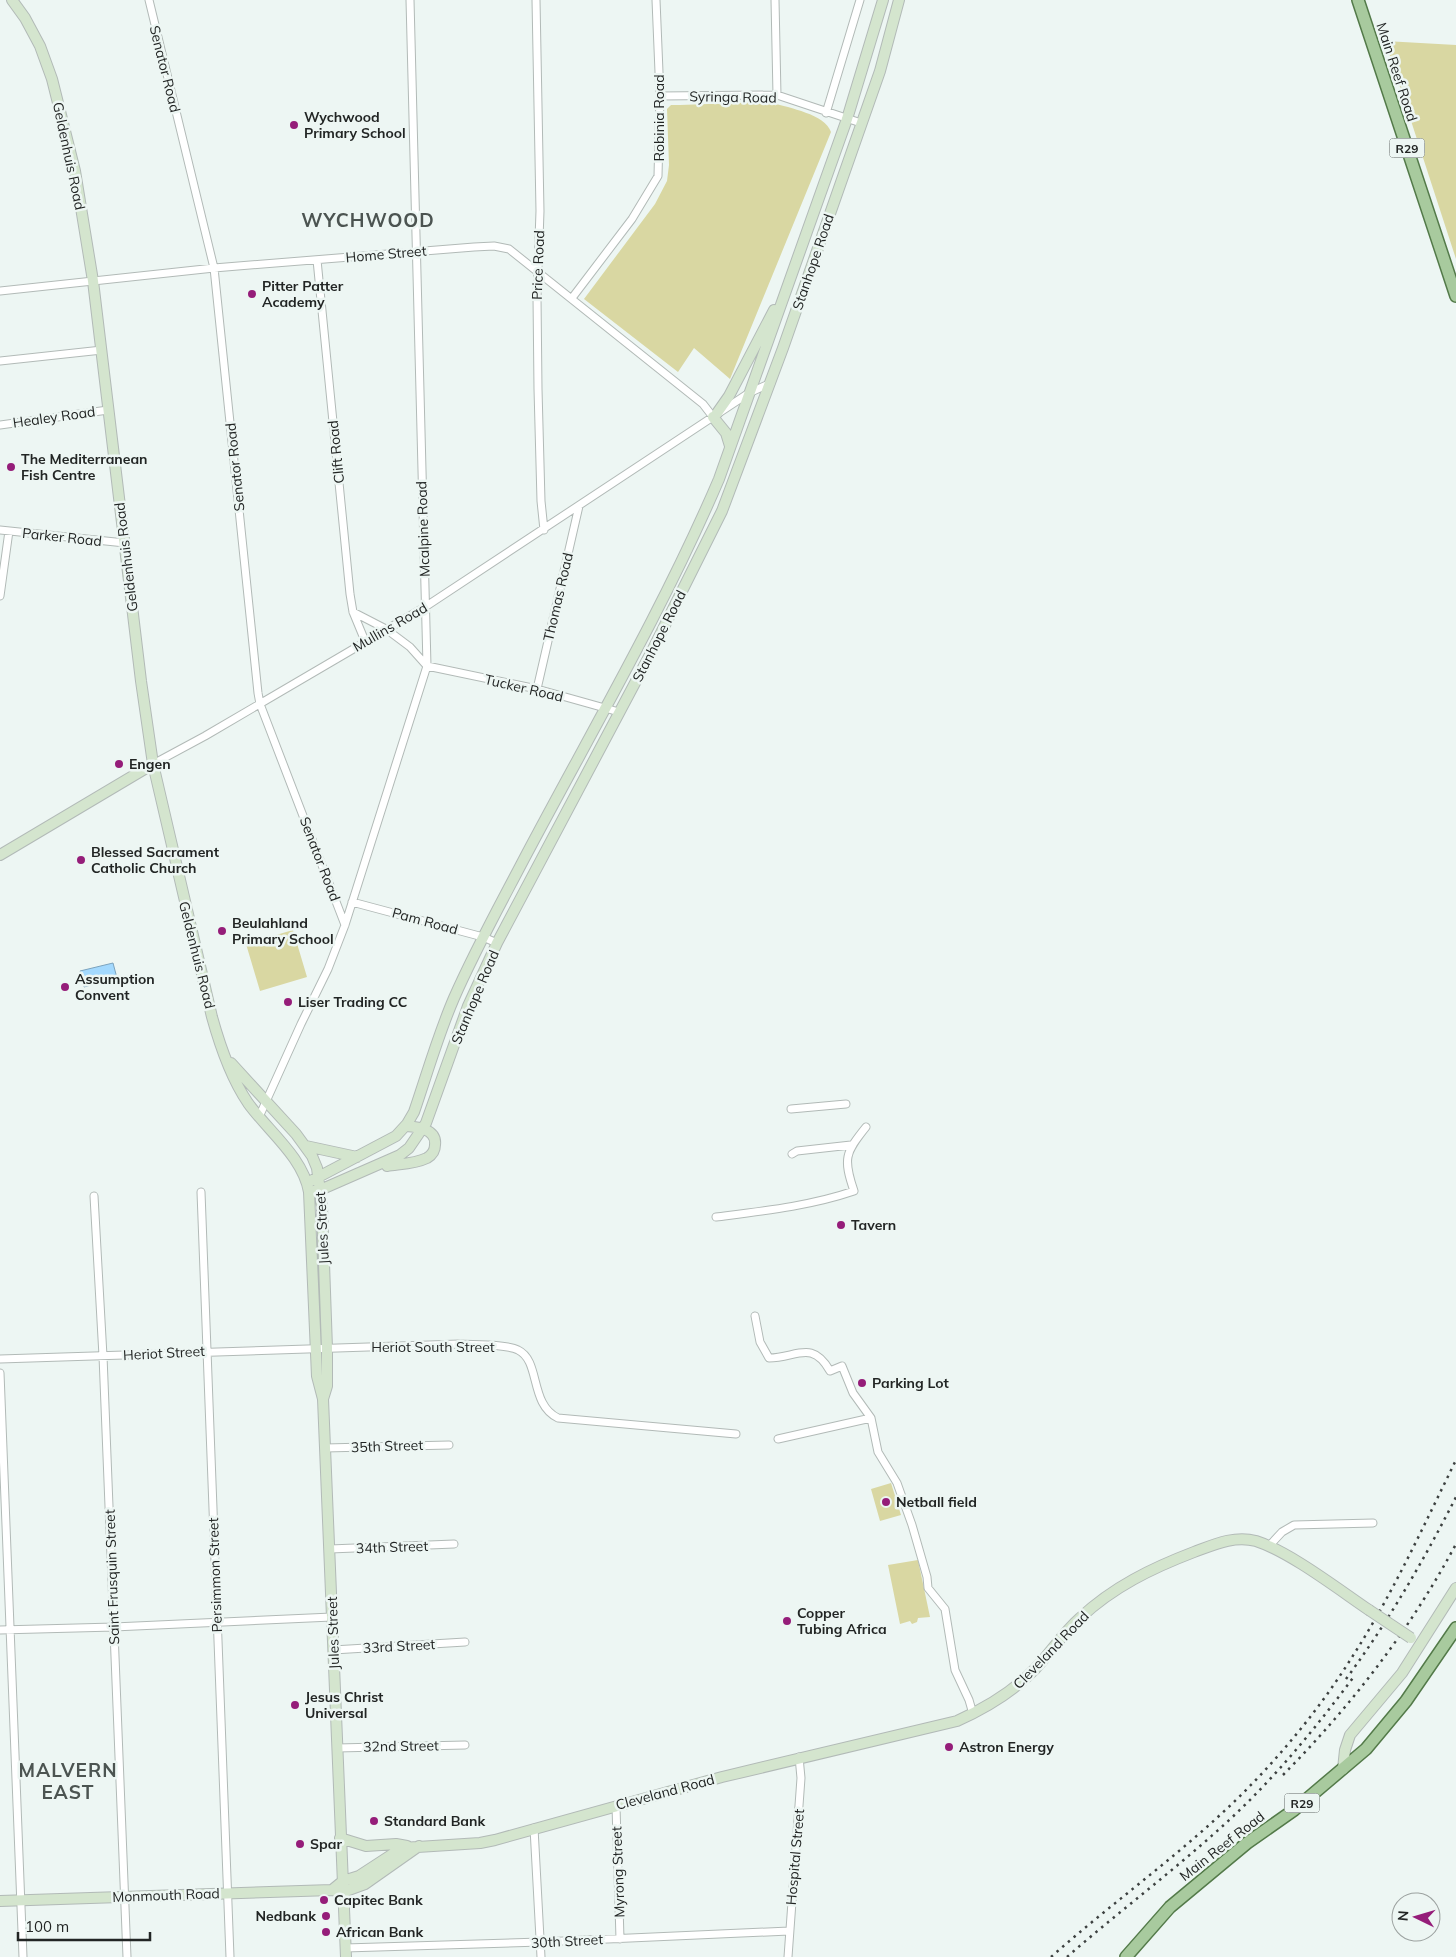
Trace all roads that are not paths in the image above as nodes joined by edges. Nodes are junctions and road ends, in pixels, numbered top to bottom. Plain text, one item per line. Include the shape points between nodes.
1 (12, 0) edge
2 (149, 0) edge
3 (410, 0) edge
4 (536, 0) edge
5 (656, 0) edge
6 (775, 0) edge
7 (860, 0) edge
8 (883, 0) edge
9 (899, 0) edge
10 (1358, 0) edge
11 (777, 95) junction
12 (660, 96) junction
13 (826, 112) junction
14 (847, 119) junction
15 (861, 123) junction
16 (416, 252) junction
17 (317, 260) junction
18 (214, 268) junction
19 (538, 272) junction
20 (792, 276) junction
21 (93, 281) junction
22 (0, 291) edge
23 (1456, 296) edge
24 (572, 298) junction
25 (102, 350) junction
26 (0, 361) edge
27 (771, 382) junction
28 (749, 393) junction
29 (108, 410) junction
30 (714, 417) junction
31 (0, 425) edge
32 (730, 446) junction
33 (579, 506) junction
34 (0, 530) edge
35 (544, 530) junction
36 (9, 531) junction
37 (125, 543) junction
38 (0, 596) edge
39 (425, 607) junction
40 (353, 612) junction
41 (386, 629) junction
42 (365, 641) junction
43 (427, 666) junction
44 (537, 689) junction
45 (260, 704) junction
46 (604, 708) junction
47 (620, 712) junction
48 (153, 764) junction
49 (574, 765) junction
50 (588, 772) junction
51 (0, 855) edge
52 (352, 902) junction
53 (345, 925) junction
54 (483, 937) junction
55 (497, 943) junction
56 (454, 998) junction
57 (468, 1006) junction
58 (227, 1059) junction
59 (267, 1102) junction
60 (846, 1104) dead end
61 (791, 1109) dead end
62 (259, 1117) junction
63 (406, 1126) junction
64 (866, 1127) dead end
65 (423, 1128) junction
66 (306, 1146) junction
67 (851, 1146) junction
68 (792, 1154) dead end
69 (357, 1157) junction
70 (374, 1168) junction
71 (318, 1176) junction
72 (308, 1188) junction
73 (320, 1190) junction
74 (201, 1192) dead end
75 (94, 1196) dead end
76 (716, 1217) dead end
77 (755, 1316) dead end
78 (315, 1348) junction
79 (327, 1348) junction
80 (208, 1351) junction
81 (103, 1356) junction
82 (0, 1359) edge
83 (0, 1373) edge
84 (323, 1399) junction
85 (871, 1418) junction
86 (736, 1434) dead end
87 (778, 1438) dead end
88 (449, 1444) dead end
89 (325, 1448) junction
90 (1374, 1523) dead end
91 (454, 1544) dead end
92 (1268, 1546) junction
93 (330, 1549) junction
94 (1456, 1588) edge
95 (332, 1617) junction
96 (216, 1623) junction
97 (114, 1628) junction
98 (1456, 1628) edge
99 (0, 1630) edge
100 (11, 1630) junction
101 (465, 1642) dead end
102 (1421, 1645) junction
103 (334, 1650) junction
104 (973, 1714) junction
105 (465, 1745) dead end
106 (337, 1748) junction
107 (799, 1757) junction
108 (1343, 1769) junction
109 (616, 1806) junction
110 (534, 1828) junction
111 (340, 1838) junction
112 (415, 1846) junction
113 (343, 1886) junction
114 (228, 1893) junction
115 (124, 1897) junction
116 (20, 1899) junction
117 (0, 1901) edge
118 (789, 1931) junction
119 (620, 1938) junction
120 (541, 1942) junction
121 (346, 1953) edge
122 (23, 1957) edge
123 (127, 1957) edge
124 (230, 1957) edge
125 (542, 1957) edge
126 (788, 1957) edge
127 (1126, 1957) edge

1 - 21 main road, Geldenhuis Road via 40,46 52,78 71,151
2 - 18 street, Senator Road
3 - 16 street, Mcalpine Road
4 - 19 street, Price Road via 540,201
5 - 12 street, Robinia Road
6 - 11 street
7 - 13 street
8 - 14 main road, Stanhope Road
9 - 15 main road, Stanhope Road via 880,71
10 - 23 main road, Main Reef Road / R29
11 - 12 street, Syringa Road
11 - 13 street, Syringa Road
12 - 24 street, Robinia Road via 658,176 632,219
13 - 14 street, Syringa Road
14 - 15 street, Syringa Road
14 - 20 main road, Stanhope Road
15 - 27 main road, Stanhope Road
16 - 17 street, Home Street
16 - 19 street, Home Street via 502,247
16 - 39 street, Mcalpine Road
17 - 18 street, Home Street
17 - 40 street, Clift Road
18 - 21 street, Home Street
18 - 45 street, Senator Road
19 - 24 street, Home Street
19 - 35 street, Price Road via 538,390
20 - 28 main road, Stanhope Road
20 - 30 main road via 729,396
21 - 22 street, Home Street
21 - 25 main road, Geldenhuis Road
24 - 30 street, Home Street via 703,404
25 - 26 street
25 - 29 main road, Geldenhuis Road
27 - 28 street, Mullins Road
27 - 47 main road, Stanhope Road via 722,511
28 - 30 street, Mullins Road
28 - 32 main road, Stanhope Road
29 - 31 street, Healey Road
29 - 37 main road, Geldenhuis Road
30 - 32 main road via 726,433
30 - 33 street, Mullins Road
32 - 46 main road, Stanhope Road via 700,522
33 - 35 street, Mullins Road
33 - 44 street, Thomas Road
34 - 36 street, Parker Road
35 - 39 street, Mullins Road
36 - 37 street, Parker Road
36 - 38 street
37 - 48 main road, Geldenhuis Road
39 - 41 street, Mullins Road
39 - 43 street, Mcalpine Road
40 - 41 street
40 - 42 street, Clift Road
41 - 42 street, Mullins Road
41 - 43 street via 410,647
42 - 45 street, Mullins Road
43 - 44 street, Tucker Road
43 - 52 street, Mcalpine Road
44 - 46 street, Tucker Road
45 - 48 street, Mullins Road
45 - 53 street, Senator Road
46 - 47 street, Tucker Road
46 - 49 main road, Stanhope Road
47 - 50 main road, Stanhope Road
48 - 51 main road, Mullins Road
48 - 58 main road, Geldenhuis Road via 210,1008
49 - 50 main road
49 - 54 main road, Stanhope Road
50 - 55 main road, Stanhope Road
52 - 53 street, Mcalpine Road
52 - 54 street, Pam Road
53 - 59 street, Mcalpine Road
54 - 55 street, Pam Road
54 - 56 main road, Stanhope Road
55 - 57 main road, Stanhope Road
56 - 57 main road
56 - 63 main road, Stanhope Road via 414,1112
57 - 65 main road, Stanhope Road
58 - 59 main road, Geldenhuis Road
58 - 62 main road, Geldenhuis Road via 238,1085
59 - 62 street, Mcalpine Road
59 - 66 main road, Geldenhuis Road
60 - 61 street
62 - 72 main road, Geldenhuis Road via 292,1157
63 - 65 main road
63 - 69 main road, Stanhope Road via 396,1136
64 - 67 street
65 - 70 main road, Stanhope Road via 409,1148
65 - 70 main road via 432,1133 435,1140 430,1156
66 - 69 main road
66 - 71 main road, Geldenhuis Road via 315,1161
67 - 68 street
67 - 76 street via 847,1155 848,1175 854,1191 824,1201
69 - 71 main road, Stanhope Road
70 - 73 main road, Stanhope Road
71 - 72 main road, Stanhope Road
71 - 73 main road, Jules Street
72 - 73 main road, Stanhope Road
72 - 78 main road, Jules Street
73 - 79 main road, Jules Street
74 - 80 street, Persimmon Street
75 - 81 street, Saint Frusquin Street
77 - 85 street via 760,1342 769,1358 806,1352 824,1360 830,1371 842,1366 853,1393
78 - 79 street, Heriot Street
78 - 80 street, Heriot Street
78 - 84 main road, Jules Street via 318,1384
79 - 84 main road, Jules Street via 327,1386
79 - 86 street, Heriot South Street via 460,1344 514,1348 526,1357 543,1406 558,1418
80 - 81 street, Heriot Street
80 - 96 street, Persimmon Street
81 - 82 street, Heriot Street
81 - 97 street, Saint Frusquin Street
83 - 100 street
84 - 89 main road, Jules Street
85 - 87 street
85 - 104 street via 878,1452 897,1483 912,1525 928,1588 945,1609 956,1670
88 - 89 street, 35th Street
89 - 93 main road, Jules Street
90 - 92 street via 1294,1525
91 - 93 street, 34th Street
92 - 102 main road, Cleveland Road, bridge
92 - 104 main road, Cleveland Road via 1246,1540 1227,1540 1132,1579 1081,1616 1019,1685
93 - 95 main road, Jules Street
94 - 102 main road
95 - 96 street
95 - 103 main road, Jules Street
96 - 97 street
96 - 114 street, Persimmon Street
97 - 100 street
97 - 115 street, Saint Frusquin Street
98 - 108 main road, Main Reef Road / R29 via 1388,1724
99 - 100 street
100 - 116 street
101 - 103 street, 33rd Street
102 - 108 main road via 1390,1689 1350,1735
103 - 106 main road, Jules Street
104 - 107 main road, Cleveland Road via 926,1730
105 - 106 street, 32nd Street
106 - 111 main road, Jules Street
107 - 109 main road, Cleveland Road
107 - 118 street, Hospital Street via 801,1778
108 - 127 main road, Main Reef Road / R29 via 1170,1907
109 - 110 main road, Cleveland Road
109 - 119 street, Myrong Street
110 - 112 main road, Cleveland Road via 480,1843
110 - 120 street
111 - 112 main road, Cleveland Road via 366,1846
111 - 113 main road, Jules Street
112 - 113 main road via 394,1852
113 - 114 main road, Monmouth Road via 332,1890
113 - 121 main road, Jules Street
114 - 115 main road, Monmouth Road
114 - 124 street, Persimmon Street
115 - 116 main road, Monmouth Road
115 - 123 street, Saint Frusquin Street
116 - 117 main road, Monmouth Road
116 - 122 street
118 - 119 street, 30th Street
118 - 126 street, Hospital Street
119 - 120 street, 30th Street
120 - 121 street, 30th Street
120 - 125 street

